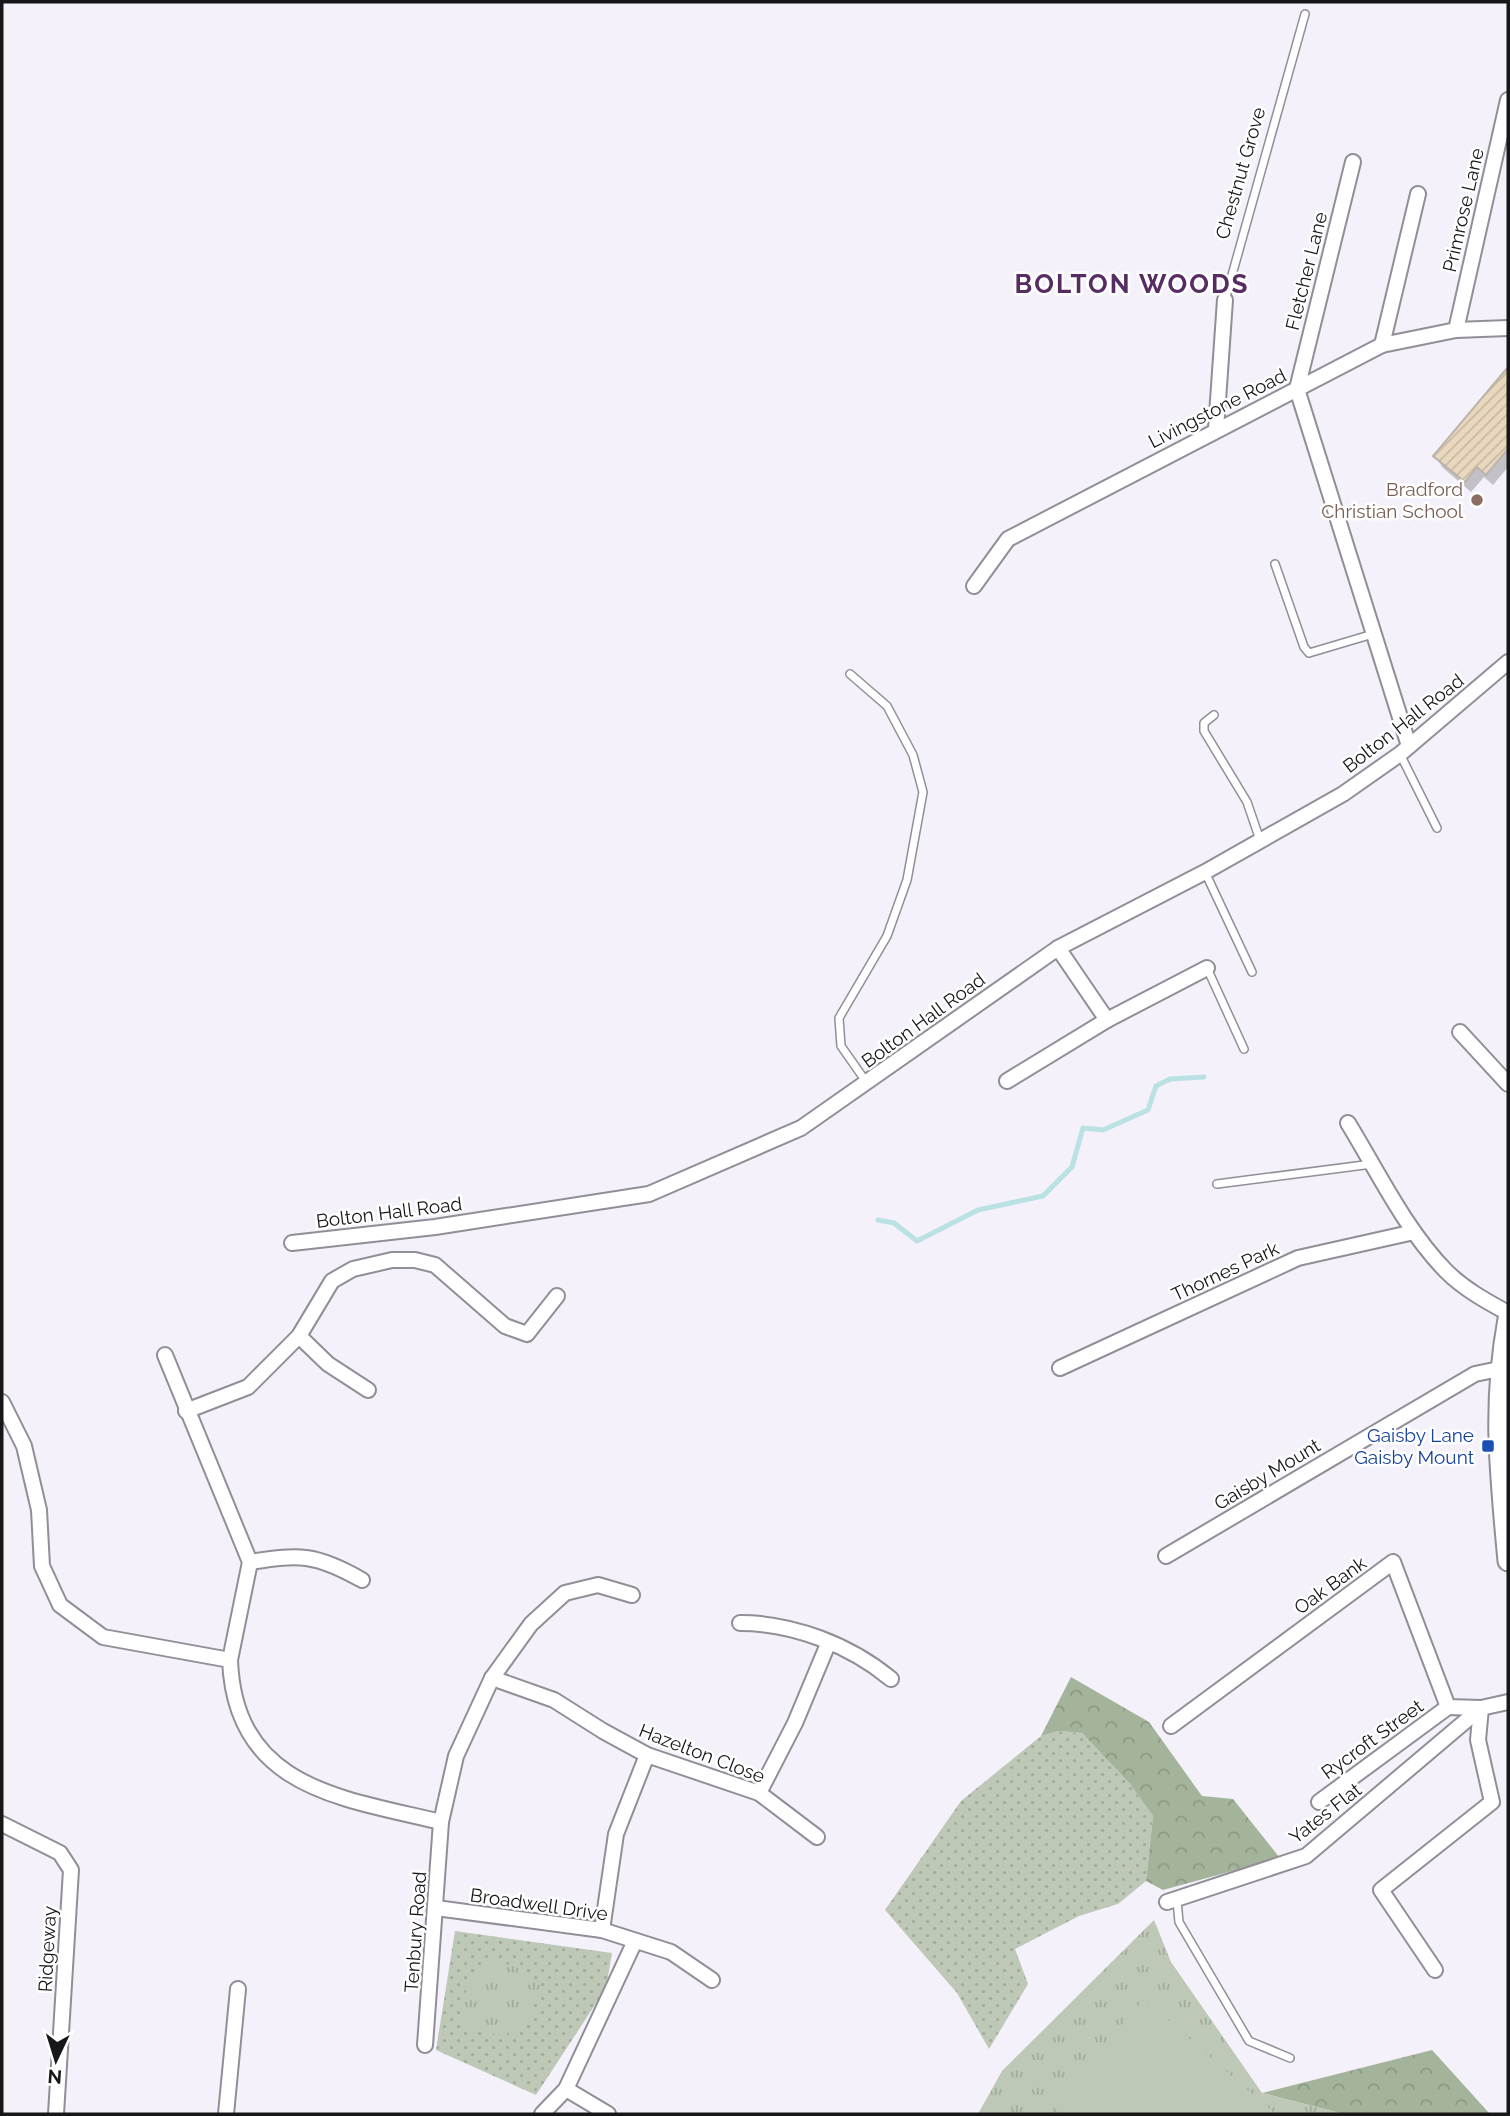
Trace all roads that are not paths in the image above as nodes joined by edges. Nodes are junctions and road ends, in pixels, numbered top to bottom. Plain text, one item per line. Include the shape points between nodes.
1 (1305, 14) dead end
2 (1508, 100) edge
3 (1353, 162) dead end
4 (1418, 194) dead end
5 (1225, 300) joint
6 (1508, 328) edge
7 (1456, 330) junction
8 (1382, 345) junction
9 (1297, 389) junction
10 (1216, 429) junction
11 (1275, 564) dead end
12 (974, 586) dead end
13 (1374, 634) junction
14 (1508, 662) edge
15 (850, 674) dead end
16 (1214, 715) dead end
17 (1405, 750) junction
18 (1437, 828) dead end
19 (1261, 840) junction
20 (1205, 872) junction
21 (1058, 948) junction
22 (1206, 968) joint
23 (1252, 972) dead end
24 (1107, 1020) junction
25 (1460, 1032) dead end
26 (1244, 1049) dead end
27 (1007, 1081) dead end
28 (867, 1084) junction
29 (1508, 1084) edge
30 (1348, 1123) dead end
31 (1373, 1164) junction
32 (1217, 1184) dead end
33 (1414, 1232) junction
34 (292, 1243) dead end
35 (557, 1296) dead end
36 (1508, 1313) edge
37 (1508, 1319) edge
38 (299, 1336) junction
39 (165, 1355) dead end
40 (1060, 1368) dead end
41 (1499, 1369) junction
42 (368, 1390) dead end
43 (2, 1402) edge
44 (186, 1411) junction
45 (1506, 1516) edge
46 (1166, 1556) dead end
47 (1508, 1561) edge
48 (250, 1562) junction
49 (362, 1580) dead end
50 (632, 1595) dead end
51 (740, 1623) dead end
52 (828, 1644) junction
53 (230, 1660) junction
54 (492, 1678) junction
55 (891, 1679) dead end
56 (1508, 1702) edge
57 (1448, 1707) junction
58 (1481, 1708) junction
59 (1171, 1726) dead end
60 (647, 1755) junction
61 (759, 1793) junction
62 (1319, 1802) dead end
63 (441, 1822) junction
64 (2, 1824) edge
65 (817, 1838) dead end
66 (1172, 1901) joint
67 (436, 1908) junction
68 (602, 1930) junction
69 (635, 1941) junction
70 (1435, 1970) dead end
71 (712, 1980) dead end
72 (238, 1989) dead end
73 (425, 2045) dead end
74 (1290, 2058) dead end
75 (566, 2089) junction
76 (56, 2114) edge
77 (226, 2114) edge
78 (542, 2114) edge
79 (608, 2114) edge

1 - 5 lane, Chestnut Grove
2 - 7 street, Primrose Lane
3 - 9 street, Fletcher Lane
4 - 8 street
5 - 10 street, Chestnut Grove
6 - 7 street, Livingstone Road
7 - 8 street, Livingstone Road
8 - 9 street, Livingstone Road
9 - 10 street, Livingstone Road
9 - 13 street
10 - 12 street, Livingstone Road via 1008,539
11 - 13 lane via 1309,653
13 - 17 street
14 - 17 street, Bolton Hall Road
15 - 28 lane via 887,706 913,755 923,792 908,880 887,936 839,1018 841,1046
16 - 19 lane via 1204,723 1204,732 1247,802
17 - 18 lane
17 - 19 street, Bolton Hall Road via 1343,794
19 - 20 street, Bolton Hall Road
20 - 21 street, Bolton Hall Road
20 - 23 lane
21 - 24 street
21 - 28 street, Bolton Hall Road
22 - 24 street
22 - 26 lane
24 - 27 street
25 - 29 street
28 - 34 street, Bolton Hall Road via 802,1128 649,1194 435,1227
30 - 31 street
31 - 32 lane
31 - 33 street
33 - 36 street via 1470,1291
33 - 40 street, Thornes Park via 1298,1258
35 - 38 street via 527,1334 505,1326 435,1265 392,1260 353,1269 332,1281
37 - 41 street
38 - 42 street via 328,1364
38 - 44 street via 248,1387
39 - 44 street
41 - 45 street via 1497,1440
41 - 46 street, Gaisby Mount via 1475,1374
43 - 53 street via 24,1446 39,1510 42,1566 60,1605 103,1637
44 - 48 street
45 - 47 street
48 - 49 street via 294,1555 331,1563
48 - 53 street
50 - 54 street, Tenbury Road via 598,1585 565,1593 531,1624
51 - 52 street via 771,1623
52 - 55 street via 873,1664
52 - 61 street
53 - 63 street via 231,1688 241,1716 258,1746 289,1777 330,1796
54 - 60 street, Hazelton Close via 554,1700
54 - 63 street, Tenbury Road via 456,1756
56 - 58 street
57 - 58 street
57 - 59 street, Oak Bank via 1393,1562
57 - 62 street, Rycroft Street
58 - 66 street, Yates Flat via 1306,1856
58 - 70 street via 1478,1740 1492,1802 1381,1891
60 - 61 street, Hazelton Close
60 - 68 street via 616,1834
61 - 65 street, Hazelton Close
63 - 67 street, Tenbury Road
64 - 76 street, Ridgeway via 60,1853 71,1870
66 - 74 lane via 1179,1922 1249,2041
67 - 68 street, Broadwell Drive
67 - 73 street, Tenbury Road
68 - 69 street, Broadwell Drive
69 - 71 street, Broadwell Drive via 671,1952
69 - 75 street
72 - 77 street
75 - 78 street
75 - 79 street

